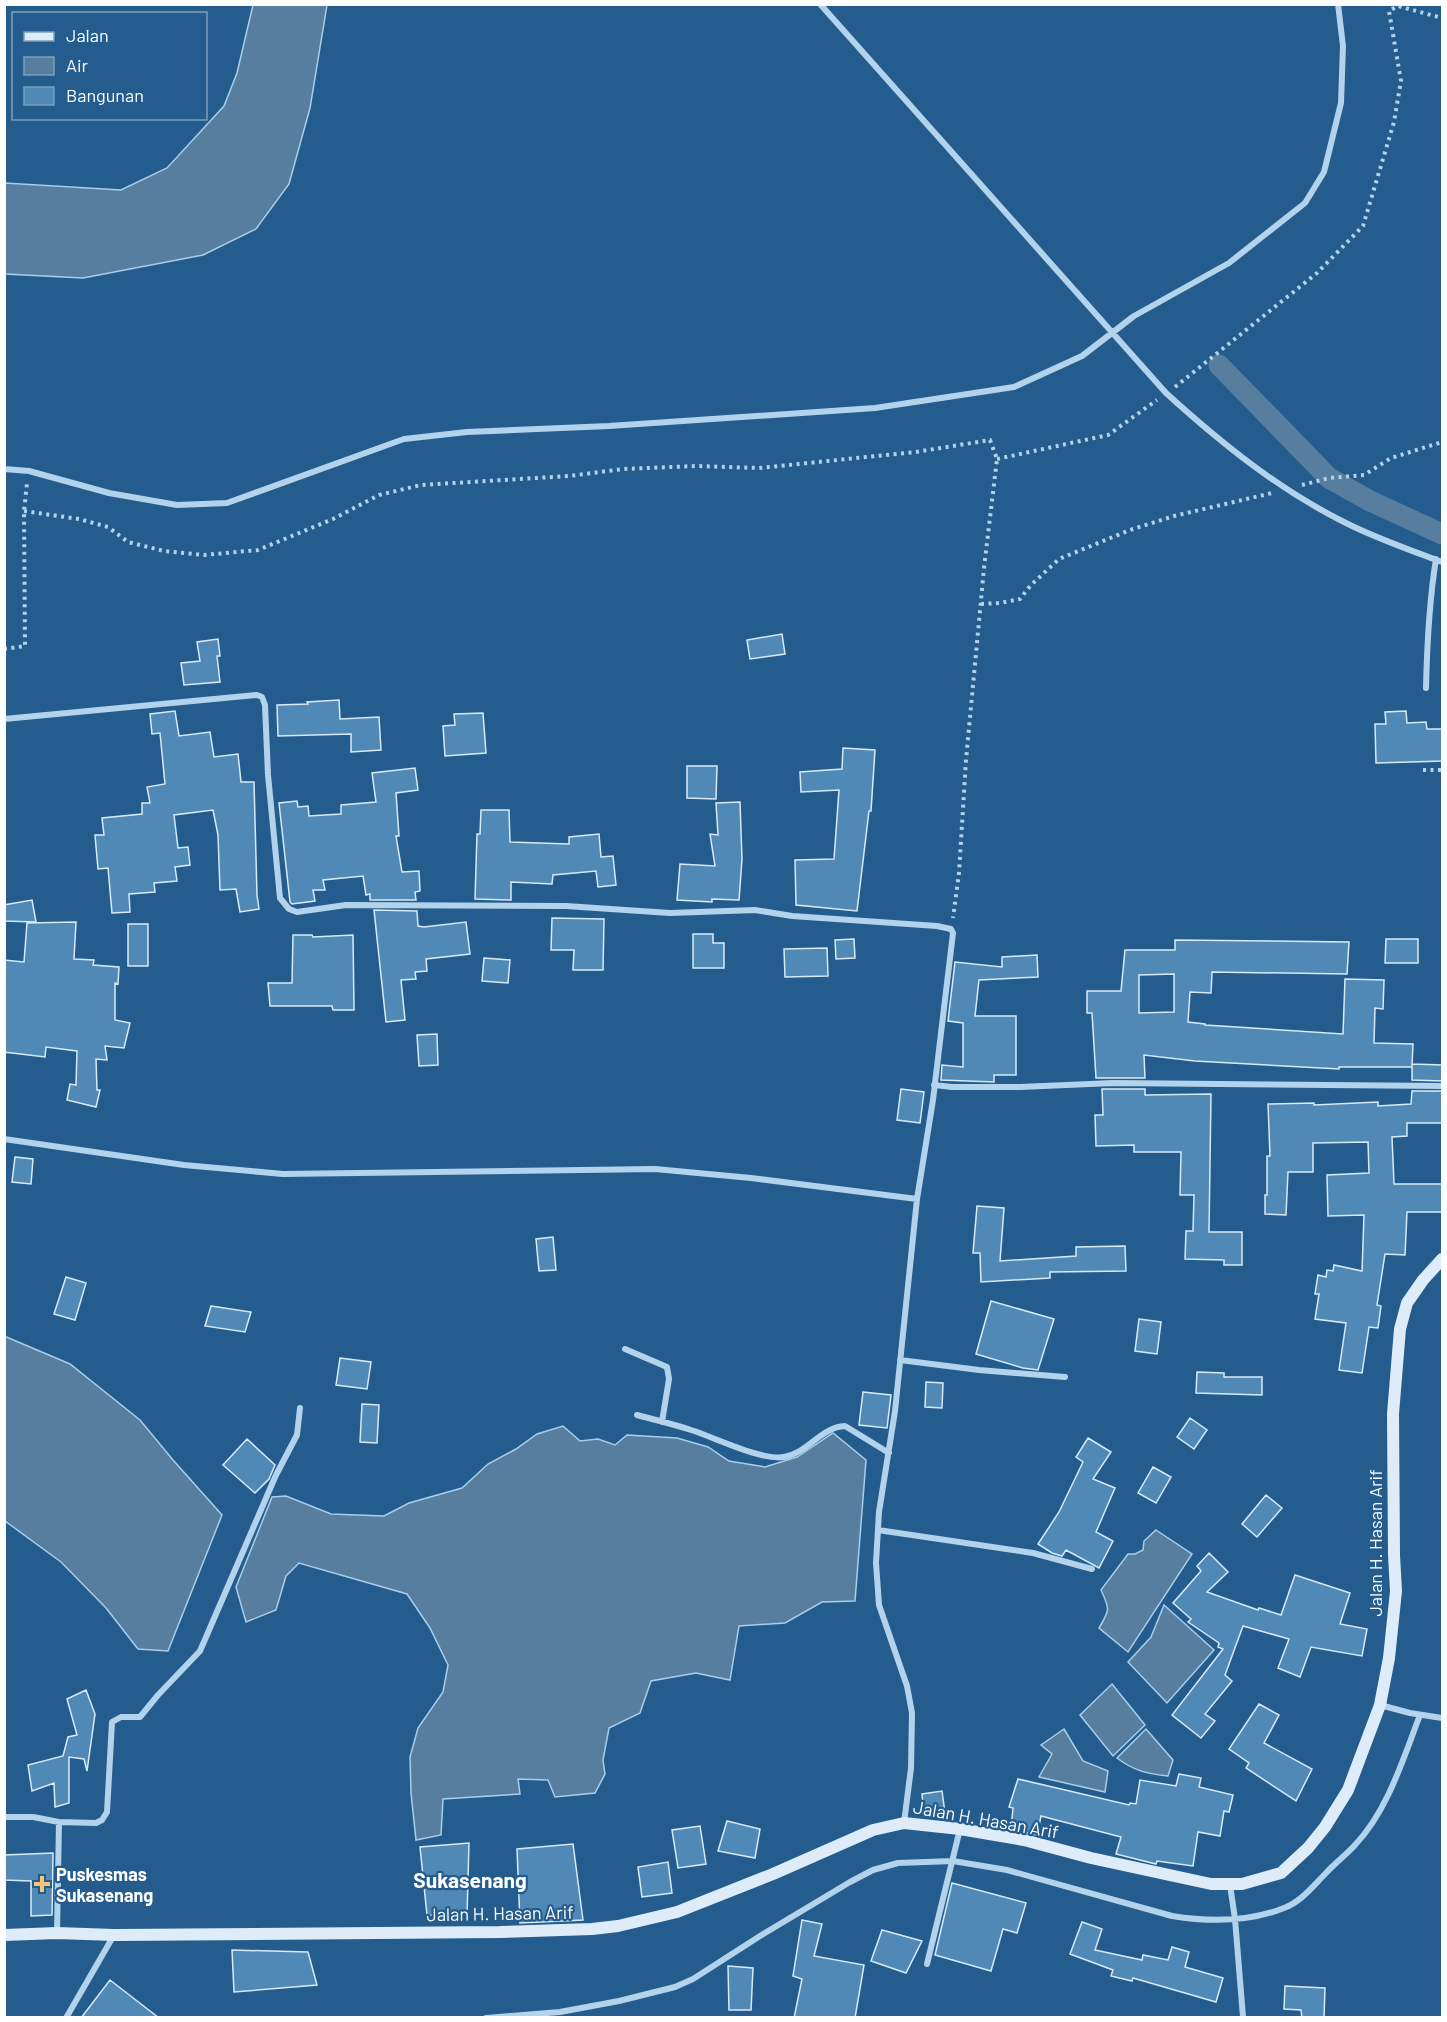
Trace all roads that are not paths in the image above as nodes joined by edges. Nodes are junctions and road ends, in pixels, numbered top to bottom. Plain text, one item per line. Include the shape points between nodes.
1 (820, 4) edge
2 (1338, 4) edge
3 (1113, 332) junction
4 (4, 469) edge
5 (1439, 560) edge
6 (1426, 688) dead end
7 (4, 719) edge
8 (934, 1085) junction
9 (1443, 1086) edge
10 (4, 1139) edge
11 (916, 1199) junction
12 (1443, 1259) edge
13 (625, 1348) dead end
14 (900, 1360) junction
15 (1065, 1377) dead end
16 (300, 1408) dead end
17 (637, 1415) dead end
18 (662, 1422) junction
19 (889, 1453) junction
20 (878, 1530) junction
21 (1092, 1569) dead end
22 (1386, 1706) junction
23 (1420, 1715) junction
24 (1443, 1718) edge
25 (4, 1817) edge
26 (59, 1822) junction
27 (904, 1823) junction
28 (959, 1834) junction
29 (954, 1858) junction
30 (1231, 1890) junction
31 (1235, 1917) junction
32 (57, 1933) junction
33 (4, 1935) edge
34 (114, 1935) junction
35 (927, 1964) dead end
36 (1244, 2017) edge
37 (66, 2018) edge
38 (486, 2018) edge

1 - 3 street
2 - 3 street via 1343,46 1341,103 1324,172 1305,203 1229,263 1134,316
3 - 4 street via 1082,356 1014,387 875,408 404,439 227,503 177,505 109,493 29,471
3 - 5 street via 1166,393 1217,440 1287,489 1345,523
5 - 6 street via 1430,593
7 - 8 street via 257,694 262,697 280,898 297,912 346,905 566,906 670,913 755,910 951,928
8 - 9 street
8 - 11 street
10 - 11 street via 194,1166 283,1174 655,1169
11 - 14 street
12 - 22 main road, Jalan H. Hasan Arif via 1407,1303 1400,1329 1393,1414 1396,1598
13 - 18 street via 667,1368 669,1379
14 - 15 street
14 - 19 street
16 - 26 street via 297,1435 200,1651 140,1717 112,1722 107,1812 96,1823
17 - 18 street
18 - 19 street via 774,1457 803,1449 831,1428 845,1426
19 - 20 street
20 - 21 street via 1033,1553
20 - 27 street via 879,1605 907,1686 912,1713
22 - 23 street
22 - 30 main road, Jalan H. Hasan Arif via 1348,1790 1308,1848 1281,1873
23 - 24 street
23 - 31 street via 1393,1784 1356,1845 1286,1908
25 - 26 street
26 - 32 street
27 - 28 main road, Jalan H. Hasan Arif
27 - 34 main road, Jalan H. Hasan Arif via 873,1830 677,1912 592,1929
28 - 29 street
28 - 30 main road, Jalan H. Hasan Arif via 1024,1840
29 - 31 street via 1172,1916 1196,1920
29 - 35 street
29 - 38 street via 898,1863 873,1870 675,1987 560,2012
30 - 31 street
31 - 36 street
32 - 33 main road, Jalan H. Hasan Arif
32 - 34 main road, Jalan H. Hasan Arif
34 - 37 street

